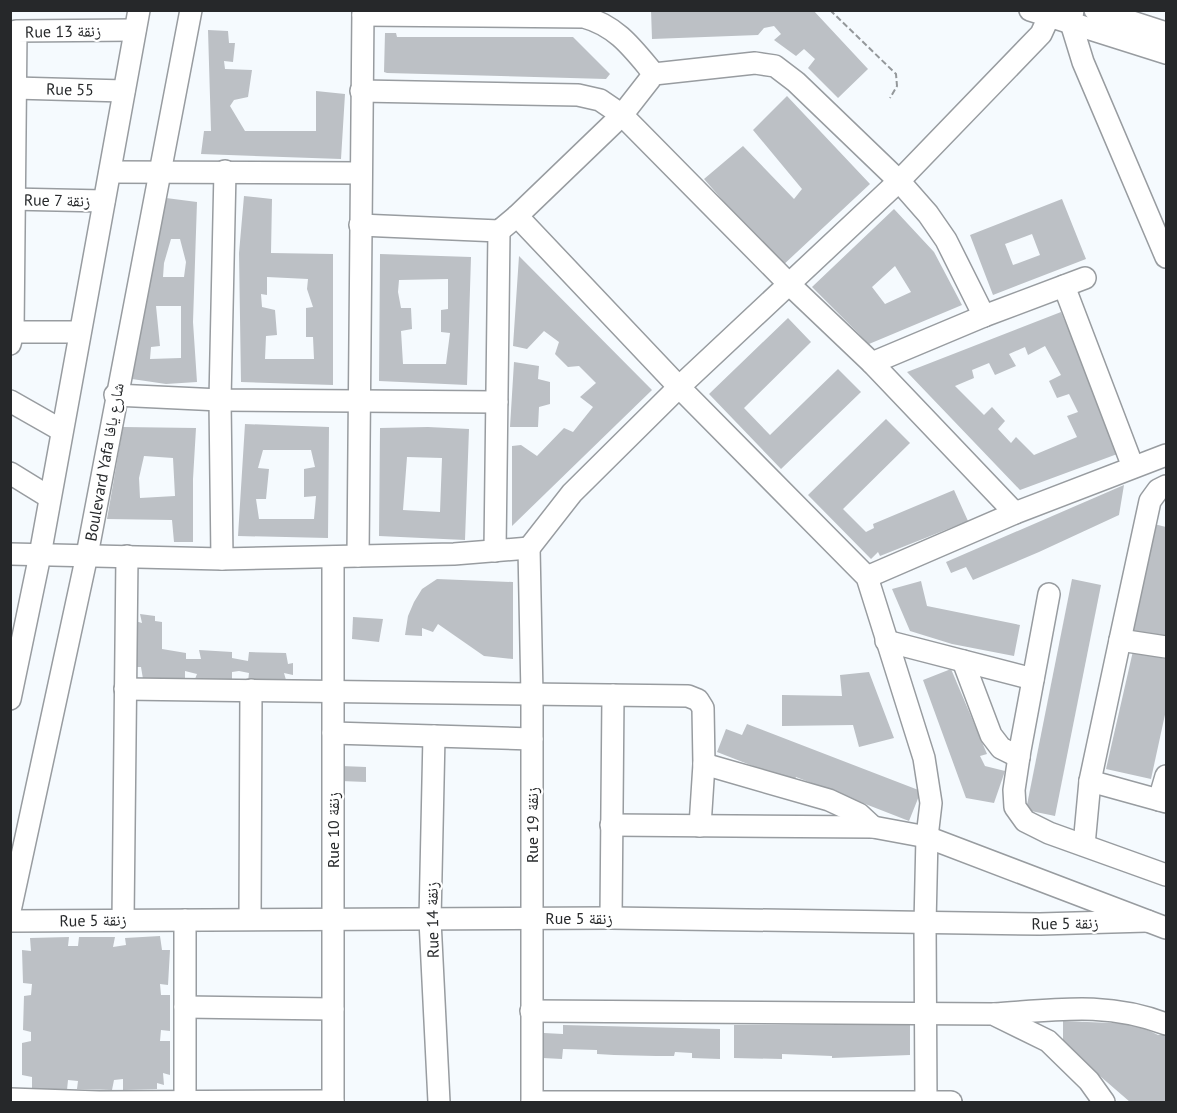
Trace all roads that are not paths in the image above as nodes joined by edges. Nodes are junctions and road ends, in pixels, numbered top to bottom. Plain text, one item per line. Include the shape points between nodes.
1 (191, 10) edge
2 (1095, 10) edge
3 (1044, 12) edge
4 (363, 13) edge
5 (1072, 17) edge
6 (137, 20) edge
7 (13, 31) edge
8 (1167, 33) edge
9 (1167, 53) edge
10 (654, 74) junction
11 (15, 88) junction
12 (124, 91) junction
13 (361, 91) junction
14 (622, 115) junction
15 (13, 129) edge
16 (159, 171) junction
17 (225, 171) junction
18 (110, 172) junction
19 (360, 173) junction
20 (899, 181) junction
21 (13, 199) edge
22 (104, 201) junction
23 (517, 216) junction
24 (360, 225) junction
25 (499, 231) junction
26 (1162, 235) edge
27 (12, 265) edge
28 (1085, 278) dead end
29 (789, 284) junction
30 (1064, 286) junction
31 (984, 315) junction
32 (79, 332) junction
33 (12, 338) edge
34 (872, 363) junction
35 (679, 387) junction
36 (115, 395) junction
37 (220, 400) junction
38 (360, 400) junction
39 (10, 401) edge
40 (497, 402) junction
41 (61, 430) junction
42 (1167, 455) edge
43 (1133, 467) junction
44 (10, 473) edge
45 (1167, 486) edge
46 (49, 497) junction
47 (1015, 513) junction
48 (529, 548) junction
49 (495, 551) junction
50 (10, 554) edge
51 (40, 555) junction
52 (87, 555) junction
53 (127, 555) junction
54 (358, 556) junction
55 (333, 557) junction
56 (222, 559) junction
57 (867, 576) junction
58 (1049, 594) dead end
59 (1120, 639) junction
60 (886, 641) junction
61 (1167, 647) edge
62 (963, 661) junction
63 (1033, 679) junction
64 (125, 689) junction
65 (251, 690) junction
66 (334, 692) junction
67 (532, 695) junction
68 (613, 695) junction
69 (10, 699) edge
70 (333, 733) junction
71 (434, 736) junction
72 (532, 739) junction
73 (1019, 757) junction
74 (704, 764) junction
75 (1167, 776) edge
76 (1090, 781) junction
77 (1163, 801) edge
78 (611, 825) junction
79 (700, 826) junction
80 (873, 827) junction
81 (927, 837) junction
82 (1084, 845) junction
83 (1167, 875) edge
84 (10, 911) edge
85 (611, 918) junction
86 (250, 919) junction
87 (533, 919) junction
88 (123, 920) junction
89 (185, 920) junction
90 (430, 920) junction
91 (10, 921) edge
92 (333, 921) junction
93 (925, 924) junction
94 (1157, 925) edge
95 (185, 1007) junction
96 (333, 1009) junction
97 (531, 1011) junction
98 (924, 1013) junction
99 (993, 1014) junction
100 (1167, 1024) edge
101 (10, 1098) edge
102 (99, 1102) edge
103 (185, 1102) edge
104 (333, 1102) edge
105 (439, 1102) edge
106 (532, 1102) edge
107 (926, 1102) edge
108 (951, 1102) edge
109 (1104, 1102) edge

1 - 16 street, Boulevard Yafa شارع يافا
2 - 8 street
3 - 5 street
3 - 20 street via 1041,34
4 - 10 street via 584,17 601,22 622,36
4 - 13 street
5 - 9 street
5 - 26 street via 1083,62
6 - 7 street, Rue 13 زنقة
6 - 12 street
7 - 11 street, Rue 13 زنقة
10 - 14 street
10 - 20 street via 755,63 775,66
11 - 12 street, Rue 55
11 - 15 street, Rue 13 زنقة
12 - 18 street
13 - 14 street via 578,95 600,100
13 - 19 street
14 - 23 street
14 - 29 street
15 - 21 street, Rue 13 زنقة
16 - 17 street
16 - 18 street
16 - 36 street, Boulevard Yafa شارع يافا
17 - 19 street
17 - 37 street
18 - 22 street
19 - 24 street
20 - 29 street
20 - 31 street via 946,240
21 - 22 street, Rue 7 زنقة
21 - 27 street, Rue 13 زنقة
22 - 32 street
23 - 25 street
23 - 35 street
24 - 25 street
24 - 38 street
25 - 40 street
27 - 33 street, Rue 13 زنقة
28 - 30 street
29 - 34 street
29 - 35 street
30 - 31 street
30 - 43 street
31 - 34 street
32 - 33 street
32 - 41 street
34 - 47 street
35 - 48 street via 572,493
35 - 57 street
36 - 37 street
36 - 52 street, Boulevard Yafa شارع يافا
37 - 38 street
37 - 56 street
38 - 40 street
38 - 54 street
39 - 41 street
40 - 49 street
41 - 46 street
42 - 43 street
43 - 47 street
44 - 46 street
45 - 59 street via 1150,501
46 - 51 street
47 - 57 street
48 - 49 street
48 - 67 street, Rue 19 زنقة
49 - 54 street
50 - 51 street
51 - 52 street
51 - 69 street
52 - 53 street
52 - 84 street, Boulevard Yafa شارع يافا
53 - 56 street
53 - 64 street
54 - 55 street
55 - 56 street
55 - 66 street, Rue 10 زنقة
57 - 60 street
58 - 63 street
59 - 61 street
59 - 76 street
60 - 62 street
60 - 81 street via 931,787
62 - 63 street
62 - 73 street via 991,735 1001,748
63 - 73 street
64 - 65 street
64 - 88 street
65 - 66 street
65 - 86 street
66 - 67 street
66 - 70 street, Rue 10 زنقة
67 - 68 street
67 - 72 street, Rue 19 زنقة
68 - 74 street via 688,696 698,700 703,708
68 - 78 street
70 - 71 street
70 - 92 street, Rue 10 زنقة
71 - 72 street
71 - 90 street, Rue 14 زنقة
72 - 87 street, Rue 19 زنقة
73 - 82 street via 1015,807 1025,821
74 - 79 street
74 - 80 street via 829,801 859,814
75 - 77 street
76 - 77 street
76 - 82 street
78 - 79 street
78 - 85 street
79 - 80 street
80 - 81 street
81 - 93 street
81 - 94 street
82 - 83 street
85 - 87 street, Rue 5 زنقة
85 - 93 street, Rue 5 زنقة
86 - 89 street, Rue 5 زنقة
86 - 92 street, Rue 5 زنقة
87 - 90 street, Rue 5 زنقة
87 - 97 street, Rue 19 زنقة
88 - 89 street, Rue 5 زنقة
88 - 91 street, Rue 5 زنقة
89 - 95 street
90 - 92 street, Rue 5 زنقة
90 - 105 street, Rue 14 زنقة
92 - 96 street, Rue 10 زنقة
93 - 94 street, Rue 5 زنقة
93 - 98 street
95 - 96 street
95 - 103 street
96 - 104 street, Rue 10 زنقة
97 - 98 street
97 - 106 street, Rue 19 زنقة
98 - 99 street
98 - 107 street
99 - 100 street via 1106,1008
99 - 109 street via 1048,1041 1089,1081
101 - 102 street
102 - 103 street
103 - 104 street
106 - 107 street
107 - 108 street

